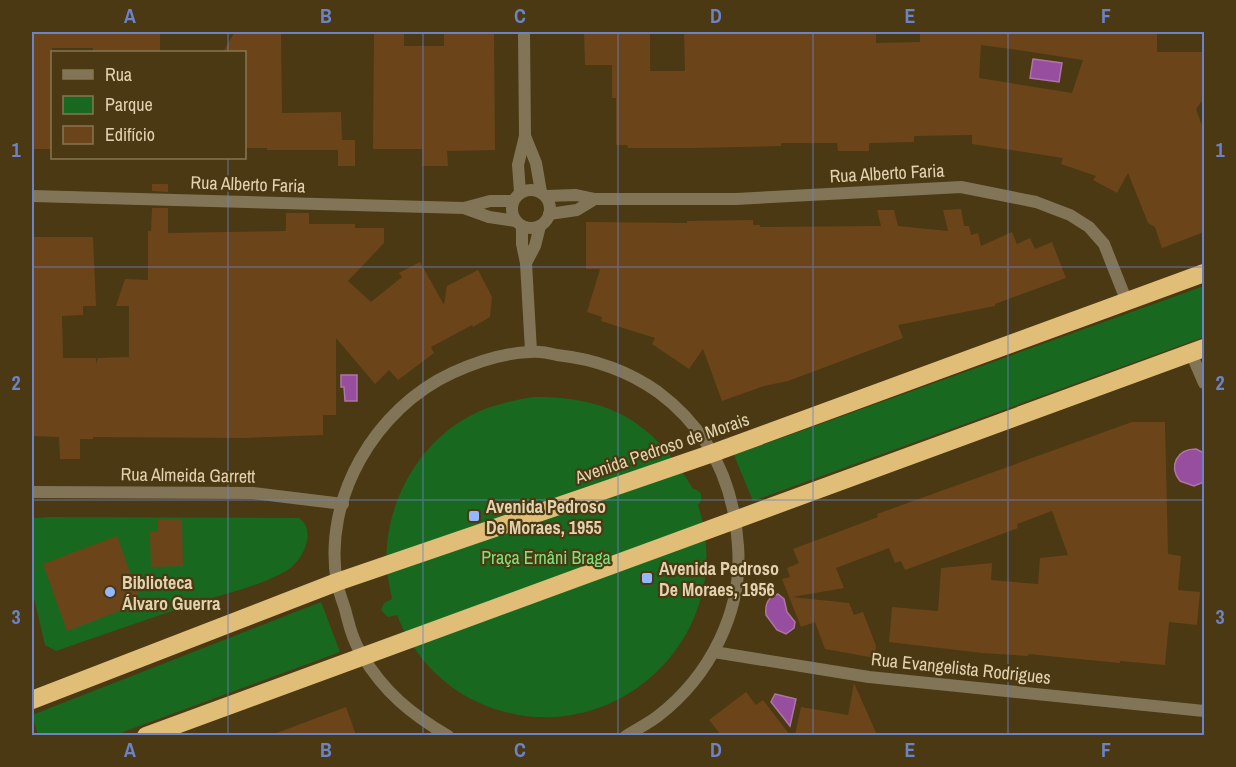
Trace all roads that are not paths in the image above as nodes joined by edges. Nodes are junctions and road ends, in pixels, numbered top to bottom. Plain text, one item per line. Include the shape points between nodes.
1 (524, 32) edge
2 (525, 136) junction
3 (544, 194) junction
4 (32, 196) edge
5 (517, 197) junction
6 (595, 199) junction
7 (464, 208) junction
8 (549, 214) junction
9 (519, 224) junction
10 (540, 226) junction
11 (526, 263) junction
12 (1204, 273) edge
13 (1127, 302) junction
14 (531, 351) junction
15 (1198, 351) edge
16 (1204, 383) edge
17 (713, 453) junction
18 (32, 492) edge
19 (342, 504) junction
20 (736, 518) junction
21 (337, 582) junction
22 (714, 652) junction
23 (362, 655) junction
24 (32, 700) edge
25 (1204, 711) edge
26 (146, 735) edge
27 (448, 735) edge
28 (626, 735) edge

1 - 2 street
2 - 3 street
2 - 5 street via 518,165
3 - 5 street via 527,189
3 - 6 street, Rua Alberto Faria
3 - 8 street
4 - 7 street, Rua Alberto Faria
5 - 7 street, Rua Alberto Faria
5 - 9 street via 512,215
6 - 8 street, Rua Alberto Faria via 577,210
6 - 13 street, Rua Alberto Faria via 736,199 961,187 1036,202 1089,227 1104,244
7 - 9 street, Rua Alberto Faria
8 - 10 street
9 - 10 street
9 - 11 street
10 - 11 street
11 - 14 street
12 - 13 highway, Avenida Pedroso de Morais
13 - 17 highway, Avenida Pedroso de Morais
14 - 17 street via 582,357 644,382 671,402
14 - 19 street via 471,364 435,381 404,404 377,433 356,467
15 - 16 street
15 - 20 highway
17 - 20 street via 728,484
17 - 21 highway, Avenida Pedroso de Morais
18 - 19 street, Rua Almeida Garrett via 253,493
19 - 21 street
20 - 22 street via 738,576 732,610
20 - 23 highway
21 - 23 street via 351,634
21 - 24 highway, Avenida Pedroso de Morais
22 - 25 street, Rua Evangelista Rodrigues via 869,677
22 - 28 street via 689,688 658,717
23 - 26 highway
23 - 27 street via 386,690 418,718

